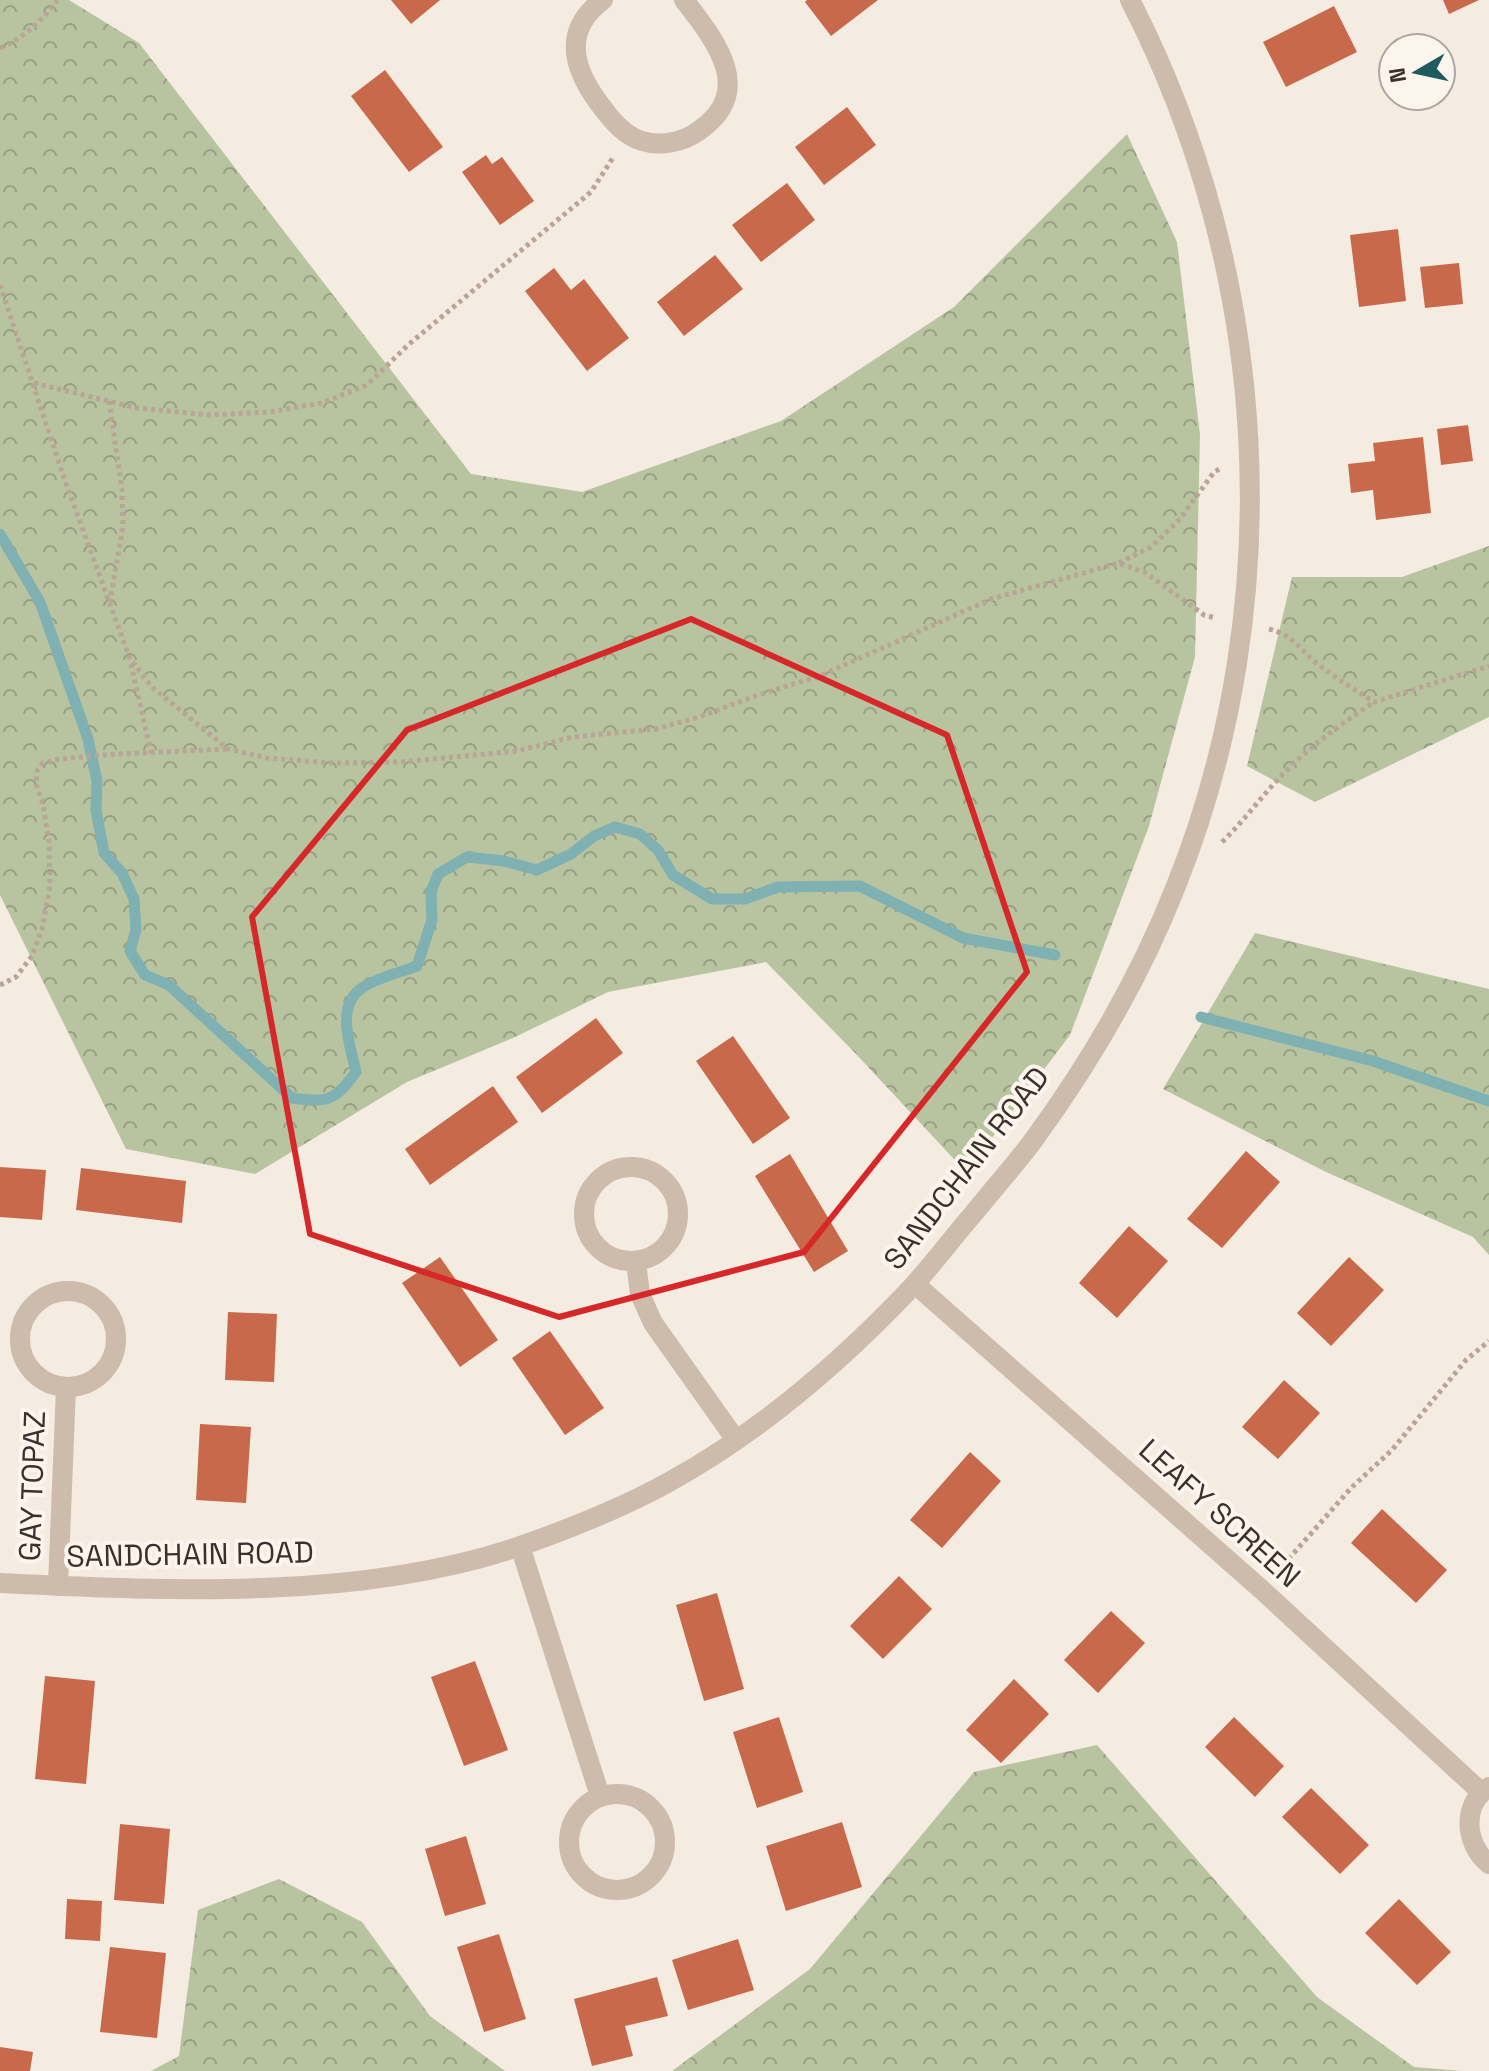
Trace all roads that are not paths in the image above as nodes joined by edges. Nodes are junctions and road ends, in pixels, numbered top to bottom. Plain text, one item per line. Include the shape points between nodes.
1 (603, 0) edge
2 (684, 0) edge
3 (1130, 0) edge
4 (636, 1262) junction
5 (915, 1284) junction
6 (66, 1388) junction
7 (736, 1440) junction
8 (520, 1546) junction
9 (0, 1583) edge
10 (58, 1586) junction
11 (1485, 1789) edge
12 (600, 1796) junction
13 (1489, 1864) edge

1 - 2 street via 582,23 575,53 578,69 613,122 630,136 656,144 691,137 721,112 728,81 715,40
3 - 5 street, SANDCHAIN ROAD via 1184,117 1227,270 1250,453 1250,548 1231,702 1177,884 1110,1023 1034,1139
4 - 4 street via 667,1246 678,1217 674,1196 652,1172 616,1169 589,1193 584,1210 587,1232 615,1259
4 - 7 street via 640,1294 653,1323
5 - 7 street, SANDCHAIN ROAD via 809,1386
5 - 11 street, LEAFY SCREEN
6 - 6 street, GAY TOPAZ via 89,1383 105,1371 114,1353 115,1327 106,1310 73,1291 38,1301 24,1317 19,1338 34,1374
6 - 10 street, GAY TOPAZ
7 - 8 street, SANDCHAIN ROAD via 669,1482
8 - 10 street, SANDCHAIN ROAD via 456,1564 307,1585 217,1590
8 - 12 street
9 - 10 street, SANDCHAIN ROAD
11 - 13 street, LEAFY SCREEN via 1471,1809 1469,1831
12 - 12 street via 582,1808 571,1826 574,1864 599,1887 634,1887 658,1868 665,1832 647,1804 618,1793

